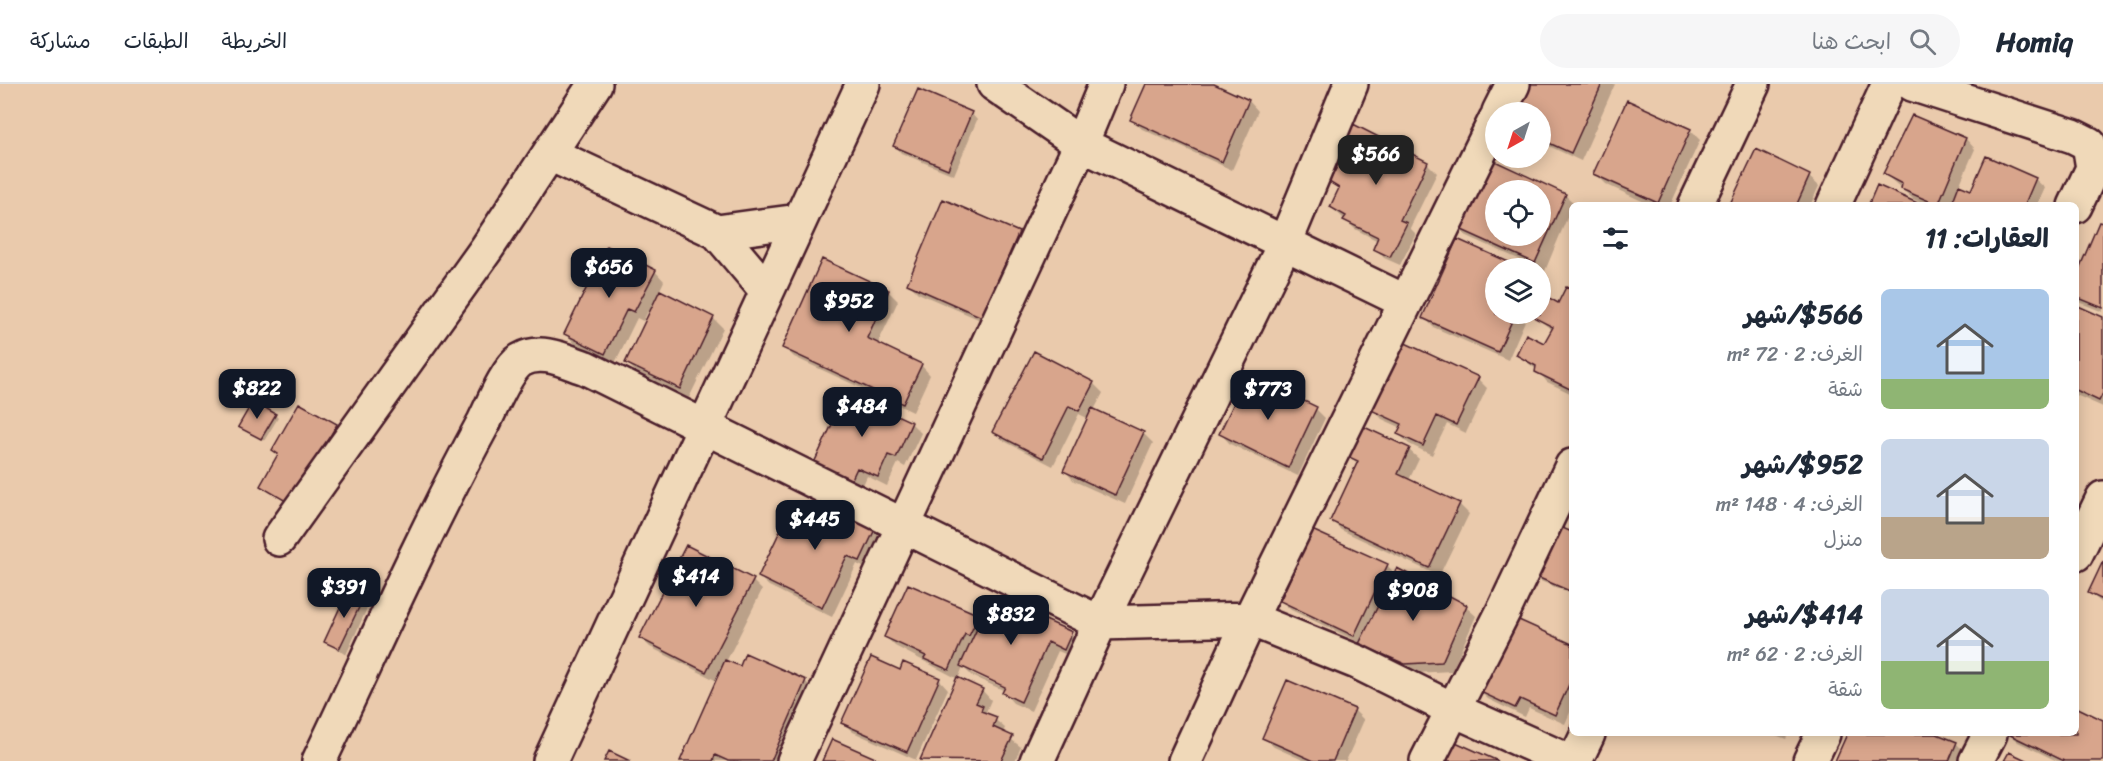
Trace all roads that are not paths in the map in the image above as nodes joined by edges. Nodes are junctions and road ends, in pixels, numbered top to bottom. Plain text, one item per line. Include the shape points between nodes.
1 (595, 84) edge
2 (863, 84) edge
3 (994, 84) edge
4 (1107, 84) edge
5 (1351, 84) edge
6 (1513, 84) edge
7 (1753, 84) edge
8 (1889, 84) edge
9 (1912, 84) edge
10 (1504, 102) edge
11 (1485, 141) edge
12 (1081, 144) junction
13 (550, 154) junction
14 (1697, 202) edge
15 (1835, 202) edge
16 (2077, 202) edge
17 (799, 222) junction
18 (717, 232) junction
19 (1285, 243) junction
20 (767, 291) junction
21 (1406, 302) junction
22 (704, 427) junction
23 (1569, 472) edge
24 (2103, 498) edge
25 (904, 526) junction
26 (279, 539) dead end
27 (2079, 548) edge
28 (1250, 619) junction
29 (1100, 624) junction
30 (1452, 709) junction
31 (1587, 736) edge
32 (1823, 736) edge
33 (1989, 736) edge
34 (319, 761) edge
35 (550, 761) edge
36 (794, 761) edge
37 (1037, 761) edge
38 (1185, 761) edge
39 (1427, 761) edge
40 (1568, 761) edge
41 (1575, 761) edge
42 (1810, 761) edge
43 (1976, 761) edge

1 - 13 street
2 - 17 street
3 - 12 street
4 - 12 street
5 - 19 street
6 - 10 street
7 - 14 street
8 - 15 street
9 - 16 street via 2089,144 2093,168
11 - 21 street
12 - 19 street
12 - 25 street
13 - 18 street
13 - 26 street
17 - 18 street
17 - 20 street
18 - 20 street
19 - 21 street
19 - 29 street
20 - 22 street
21 - 28 street
22 - 25 street
22 - 34 street via 586,368 547,354 532,355 518,362 466,454
22 - 35 street
23 - 30 street
24 - 27 street
25 - 29 street
25 - 36 street
28 - 29 street
28 - 30 street via 1357,662
28 - 38 street
29 - 37 street
30 - 39 street
30 - 40 street
31 - 41 street
32 - 42 street
33 - 43 street

